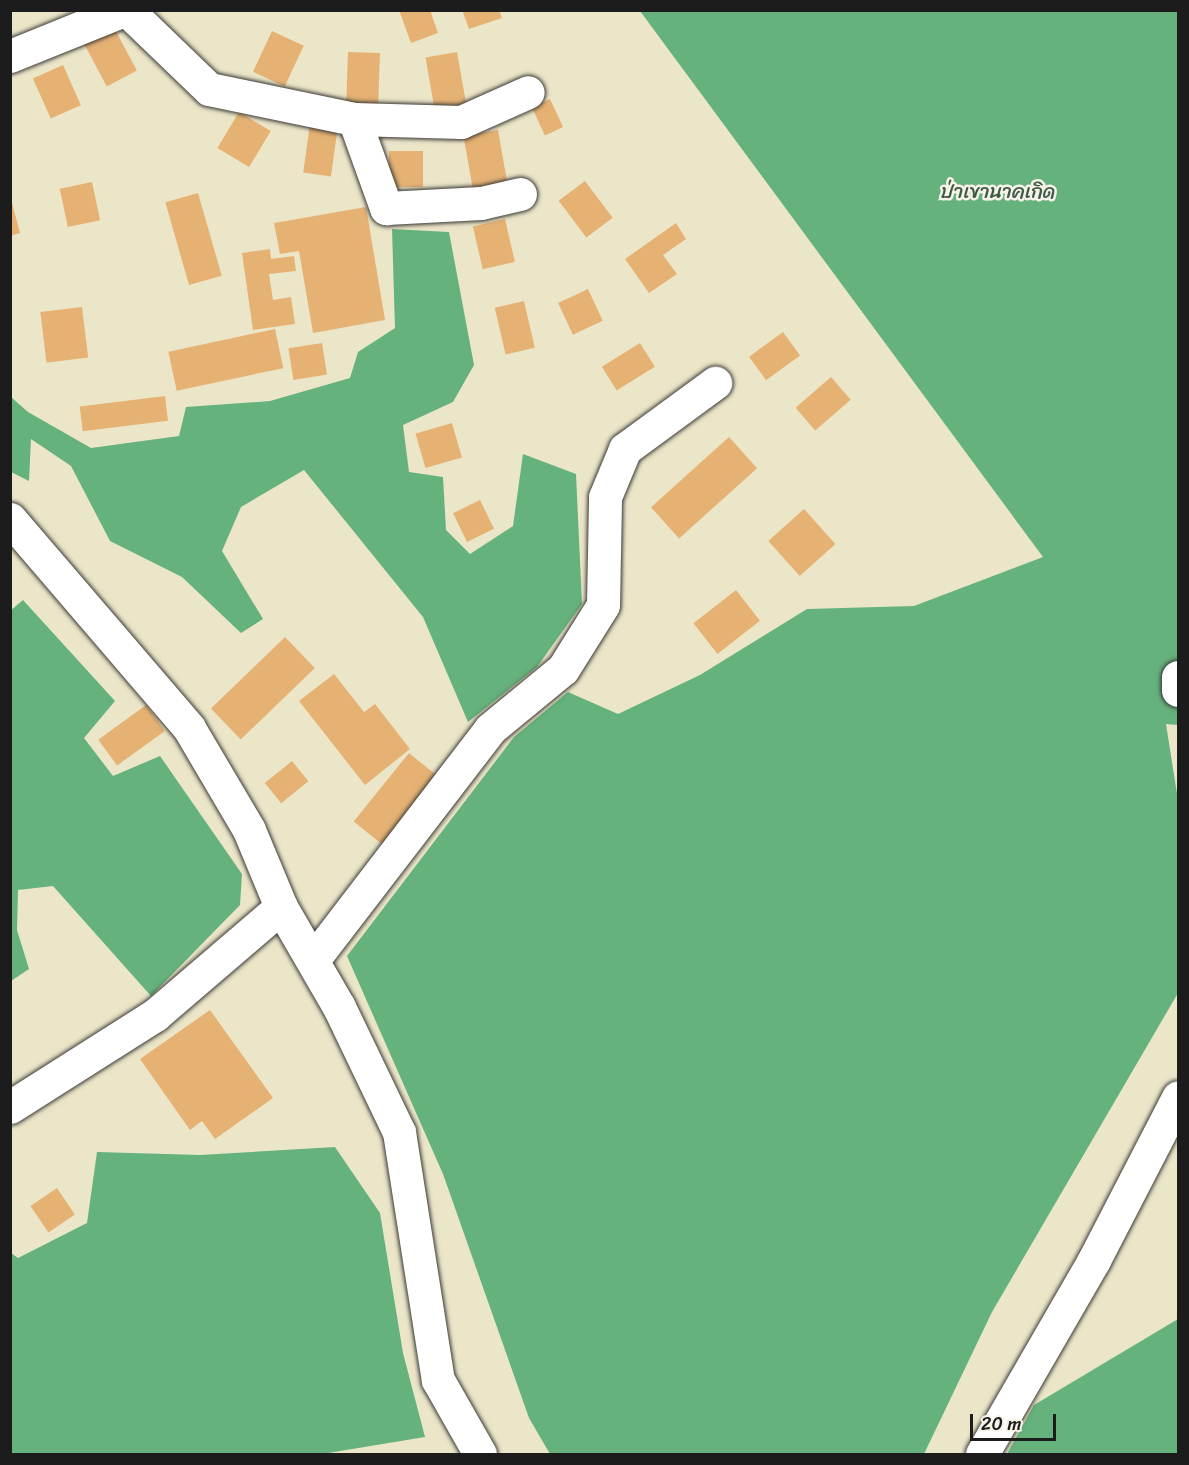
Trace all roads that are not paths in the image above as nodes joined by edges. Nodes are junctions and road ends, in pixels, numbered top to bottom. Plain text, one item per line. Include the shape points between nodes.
1 (125, 10) edge
2 (10, 56) edge
3 (528, 92) dead end
4 (354, 119) junction
5 (520, 194) dead end
6 (715, 383) dead end
7 (10, 519) edge
8 (1179, 677) edge
9 (1179, 690) edge
10 (281, 907) junction
11 (313, 960) junction
12 (1179, 1097) edge
13 (10, 1107) edge
14 (480, 1455) edge
15 (982, 1455) edge

1 - 2 street
1 - 4 street via 209,89
3 - 4 street via 461,122
4 - 5 street via 386,208 481,203
6 - 11 street via 625,449 605,497 603,605 563,669 490,729
7 - 10 street via 189,728 249,830
8 - 9 street
10 - 11 street
10 - 13 street via 155,1015
11 - 14 street via 399,1132 438,1380
12 - 15 street via 1094,1260

